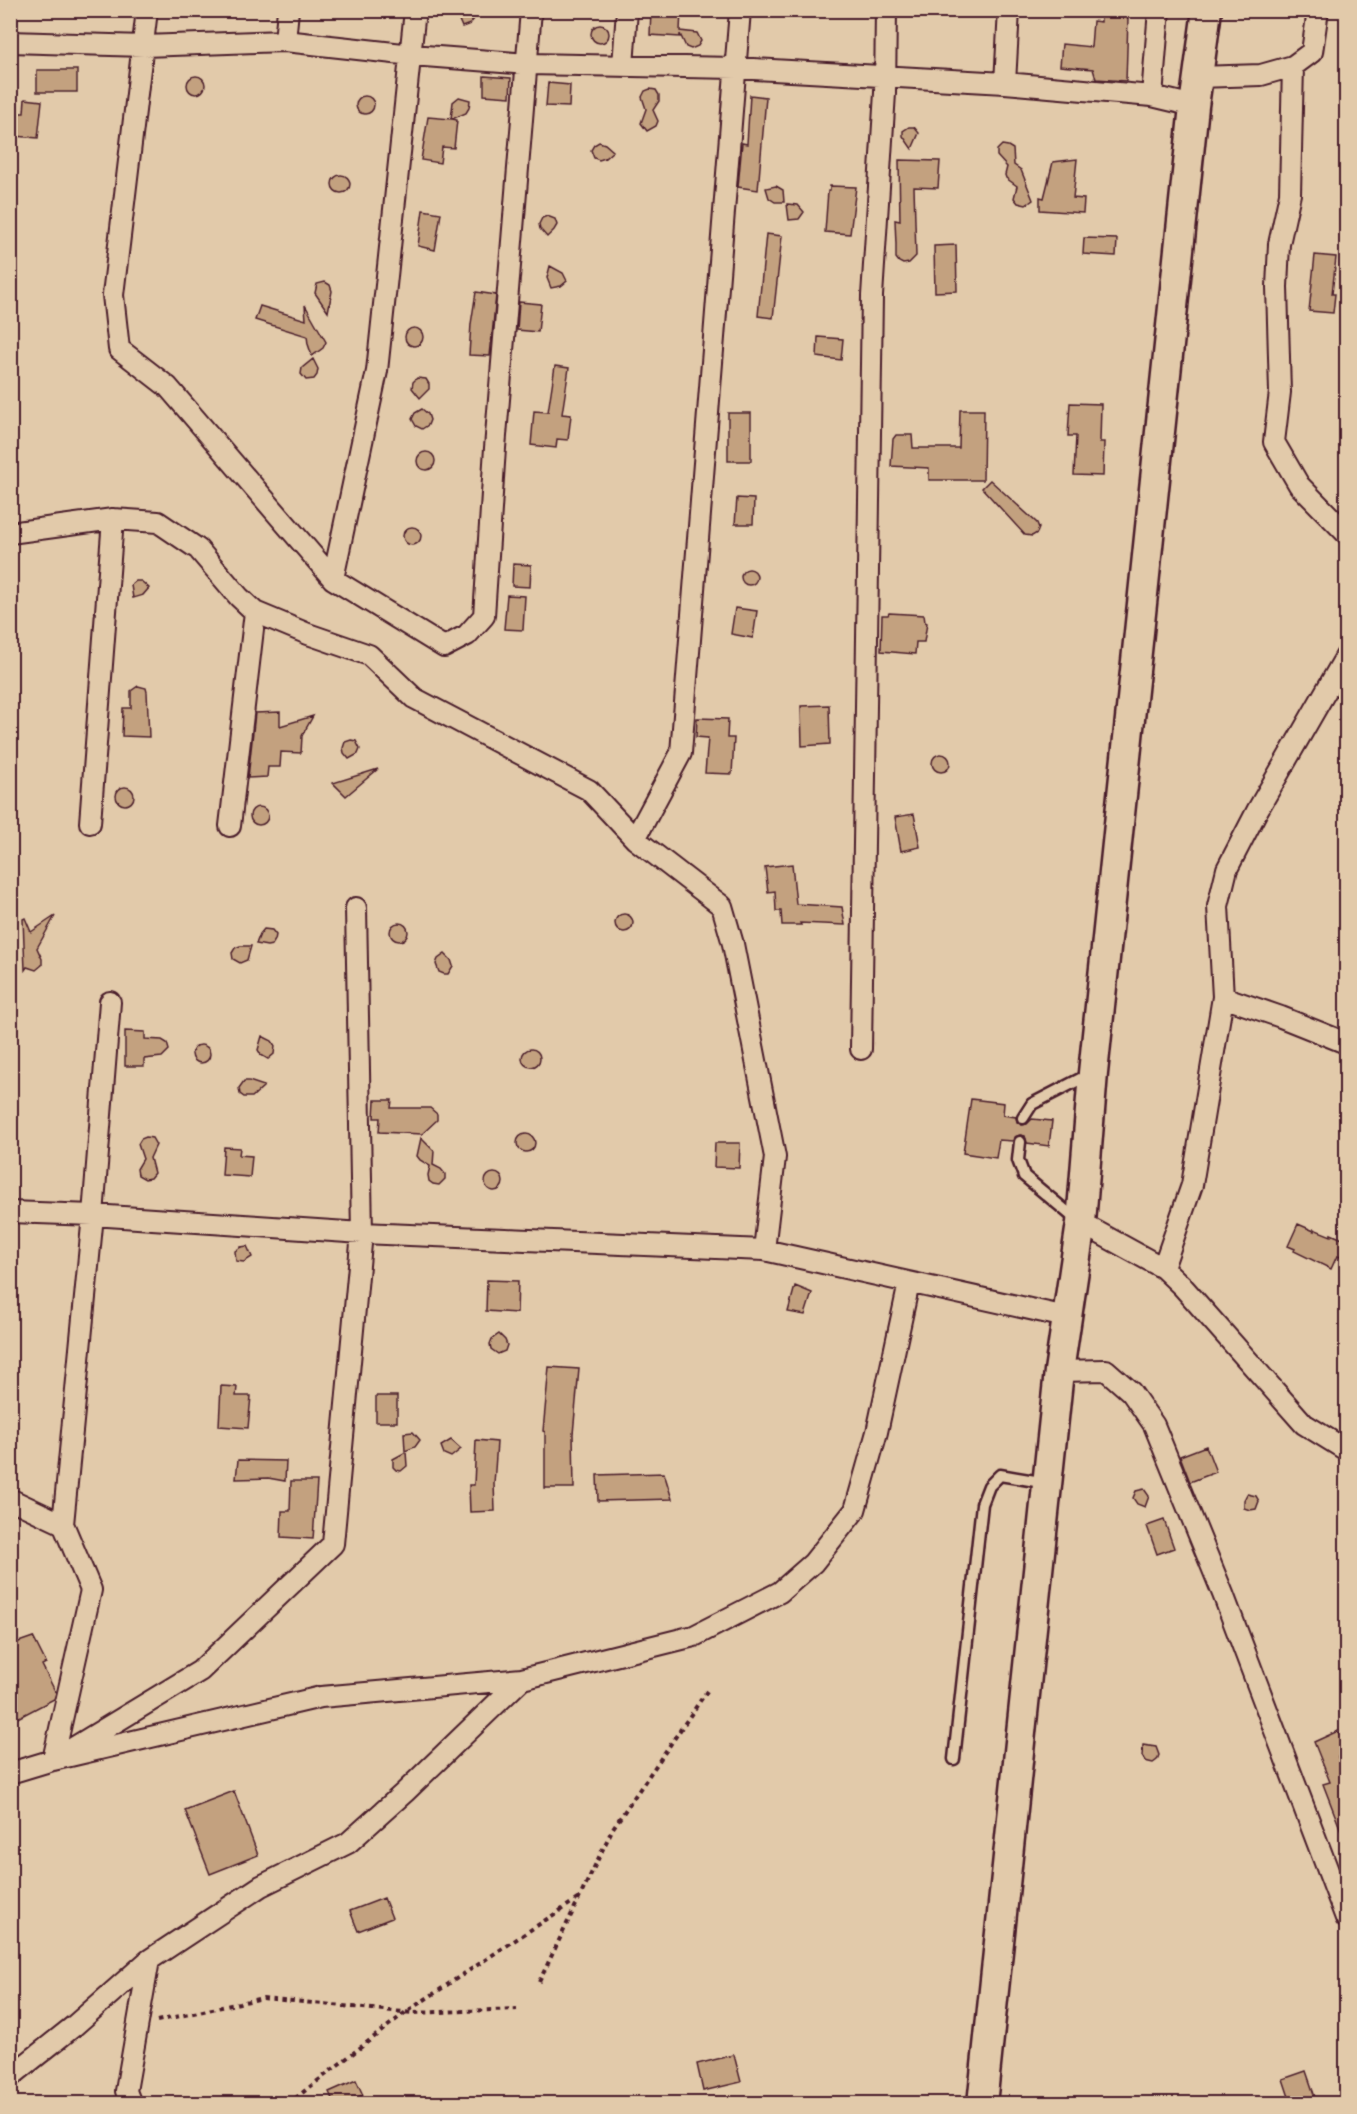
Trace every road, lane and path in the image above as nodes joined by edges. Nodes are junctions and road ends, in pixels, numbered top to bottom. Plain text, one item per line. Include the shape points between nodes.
1 (147, 10) edge
2 (288, 10) edge
3 (415, 10) edge
4 (531, 10) edge
5 (627, 10) edge
6 (740, 10) edge
7 (886, 10) edge
8 (1009, 10) edge
9 (1159, 10) edge
10 (1207, 10) edge
11 (1318, 10) edge
12 (285, 41) junction
13 (10, 42) edge
14 (144, 46) junction
15 (412, 55) junction
16 (528, 64) junction
17 (623, 66) junction
18 (1293, 66) junction
19 (736, 68) junction
20 (1198, 77) junction
21 (884, 78) junction
22 (1005, 83) junction
23 (1152, 96) junction
24 (1194, 106) junction
25 (113, 519) junction
26 (10, 533) edge
27 (1347, 533) edge
28 (333, 579) junction
29 (255, 612) junction
30 (1347, 656) edge
31 (90, 823) dead end
32 (230, 826) dead end
33 (635, 839) junction
34 (356, 908) dead end
35 (1223, 998) junction
36 (110, 1002) dead end
37 (1347, 1043) edge
38 (861, 1049) dead end
39 (1093, 1073) junction
40 (1023, 1118) dead end
41 (1020, 1142) dead end
42 (10, 1212) edge
43 (93, 1215) junction
44 (1081, 1223) junction
45 (362, 1233) junction
46 (764, 1250) junction
47 (1162, 1268) junction
48 (909, 1283) junction
49 (1066, 1317) junction
50 (1059, 1371) junction
51 (1347, 1450) edge
52 (1047, 1483) junction
53 (10, 1499) edge
54 (63, 1524) junction
55 (522, 1679) junction
56 (707, 1691) dead end
57 (954, 1759) dead end
58 (53, 1760) junction
59 (10, 1773) edge
60 (579, 1898) junction
61 (1347, 1918) edge
62 (148, 1960) junction
63 (538, 1982) dead end
64 (517, 2008) dead end
65 (406, 2012) junction
66 (138, 2024) junction
67 (10, 2077) edge
68 (131, 2103) edge
69 (288, 2103) edge
70 (982, 2103) edge

1 - 14 street
2 - 12 street
3 - 15 street
4 - 16 street
5 - 17 street
6 - 19 street
7 - 21 street
8 - 22 street
9 - 23 street
10 - 20 main road
11 - 18 street via 1312,52
12 - 14 street
12 - 15 street
13 - 14 street
14 - 28 street via 113,295 119,348 168,387
15 - 16 street
15 - 28 street via 378,371
16 - 17 street
16 - 28 street via 484,616 467,635 444,647
17 - 19 street
18 - 20 street via 1261,75
18 - 27 street via 1290,194 1279,244 1280,392 1274,442 1299,485
19 - 21 street
19 - 33 street via 681,753
20 - 24 main road
21 - 22 street
21 - 38 street via 872,296
22 - 23 street
23 - 24 street
24 - 39 main road
25 - 26 street
25 - 29 street via 159,522 198,549
25 - 31 street
29 - 32 street
29 - 33 street via 369,655 414,699 589,790
30 - 35 street via 1227,869 1218,906
33 - 46 street via 722,906 775,1157
34 - 45 street
35 - 37 street
35 - 47 street via 1192,1185
36 - 43 street
39 - 40 lane via 1032,1104
39 - 44 main road
41 - 44 lane via 1018,1160 1024,1176
42 - 43 street
43 - 45 street
43 - 54 street
44 - 47 street
44 - 49 main road
45 - 46 street
45 - 58 street via 333,1544 200,1671
46 - 48 street
47 - 51 street via 1304,1424
48 - 49 street
48 - 55 street via 877,1432 855,1510 813,1563 780,1592 694,1636
49 - 50 main road
50 - 52 main road
50 - 61 street via 1106,1370 1131,1392 1154,1425
52 - 57 lane via 1000,1475 989,1485 982,1504
52 - 70 main road
53 - 54 street
54 - 58 street via 91,1590
55 - 58 street via 321,1697
55 - 62 street via 348,1843 261,1886
56 - 60 path via 613,1828
58 - 59 street
60 - 63 path
60 - 65 path
62 - 66 street
62 - 67 street
64 - 65 path
65 - 66 path via 263,1998
65 - 69 path
66 - 68 street via 126,2091

